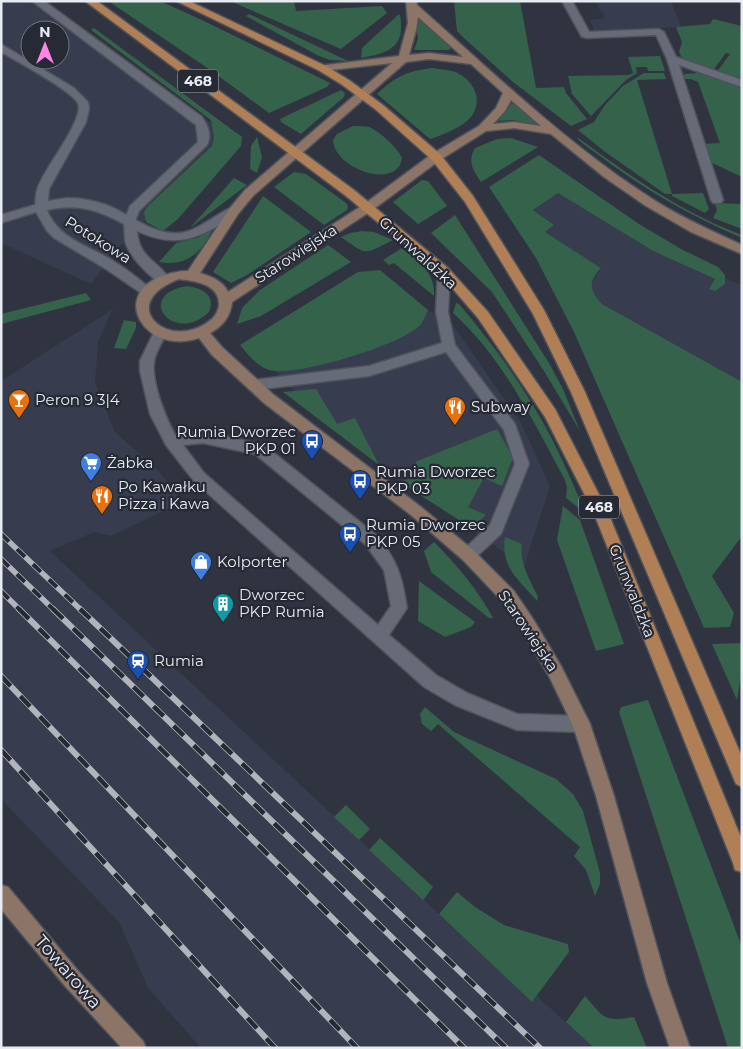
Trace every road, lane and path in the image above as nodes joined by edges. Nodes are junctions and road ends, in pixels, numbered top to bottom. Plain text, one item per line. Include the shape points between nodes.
1 (37, 1) edge
2 (90, 1) edge
3 (181, 1) edge
4 (567, 1) edge
5 (190, 4) edge
6 (412, 4) edge
7 (1, 47) edge
8 (403, 59) junction
9 (672, 59) junction
10 (472, 61) junction
11 (322, 68) junction
12 (742, 84) edge
13 (509, 92) junction
14 (361, 94) junction
15 (484, 128) junction
16 (553, 131) junction
17 (294, 152) junction
18 (436, 157) junction
19 (717, 200) dead end
20 (367, 208) junction
21 (41, 209) junction
22 (234, 211) junction
23 (1, 219) edge
24 (130, 221) junction
25 (742, 250) edge
26 (444, 271) junction
27 (192, 275) junction
28 (164, 280) junction
29 (147, 292) junction
30 (226, 300) junction
31 (202, 332) junction
32 (160, 333) junction
33 (449, 346) junction
34 (254, 385) junction
35 (171, 441) junction
36 (468, 555) junction
37 (380, 635) junction
38 (581, 724) junction
39 (742, 778) edge
40 (742, 863) edge
41 (1, 894) edge
42 (136, 1048) edge
43 (680, 1048) edge

1 - 24 street via 203,125 203,143 134,209
2 - 17 main road, Grunwaldzka / 468
3 - 5 main road, Grunwaldzka / 468
4 - 9 street via 586,35 659,32
5 - 11 main road, Grunwaldzka / 468
6 - 8 main road via 410,35
6 - 10 main road
7 - 21 street via 70,90 83,102 81,122 43,189
8 - 10 main road via 436,56
8 - 11 main road
8 - 14 main road
9 - 12 street
9 - 19 street
10 - 13 main road
11 - 14 main road, Grunwaldzka / 468
13 - 15 main road via 501,110
13 - 16 main road
14 - 17 main road
14 - 18 main road, Grunwaldzka / 468
15 - 16 main road via 514,125
15 - 18 main road
16 - 25 main road via 675,218
17 - 20 main road, Grunwaldzka / 468
17 - 22 main road via 258,183
18 - 20 main road, Grunwaldzka
18 - 39 main road, Grunwaldzka / 468 via 469,199 539,313 578,392
20 - 26 main road, Grunwaldzka / 468
20 - 30 main road, Starowiejska
21 - 23 street, Potokowa
21 - 24 street, Potokowa via 76,202 97,205
21 - 29 street, Potokowa via 44,222 62,239 104,262
22 - 24 street, Potokowa via 188,236 151,234
22 - 27 main road
24 - 28 street, Potokowa via 132,244 148,266
26 - 33 street via 442,312
26 - 40 main road, Grunwaldzka / 468 via 483,315 550,413 596,502
27 - 28 main road
27 - 30 main road via 215,283
28 - 29 main road
29 - 32 main road via 141,313 148,326
30 - 31 main road via 220,317
31 - 32 main road via 180,336
31 - 34 main road, Starowiejska via 217,351
32 - 35 street via 146,361 147,371 158,414
33 - 34 street via 369,371
33 - 36 street via 510,428 522,464 496,529
34 - 36 main road, Starowiejska
35 - 37 street via 199,477
35 - 37 street via 203,437 260,449 370,539 394,572 399,608
36 - 38 main road, Starowiejska via 508,596 527,624
37 - 38 street via 430,681 461,699 517,722
38 - 43 main road, Starowiejska via 605,796 657,983
41 - 42 main road, Towarowa via 72,979

